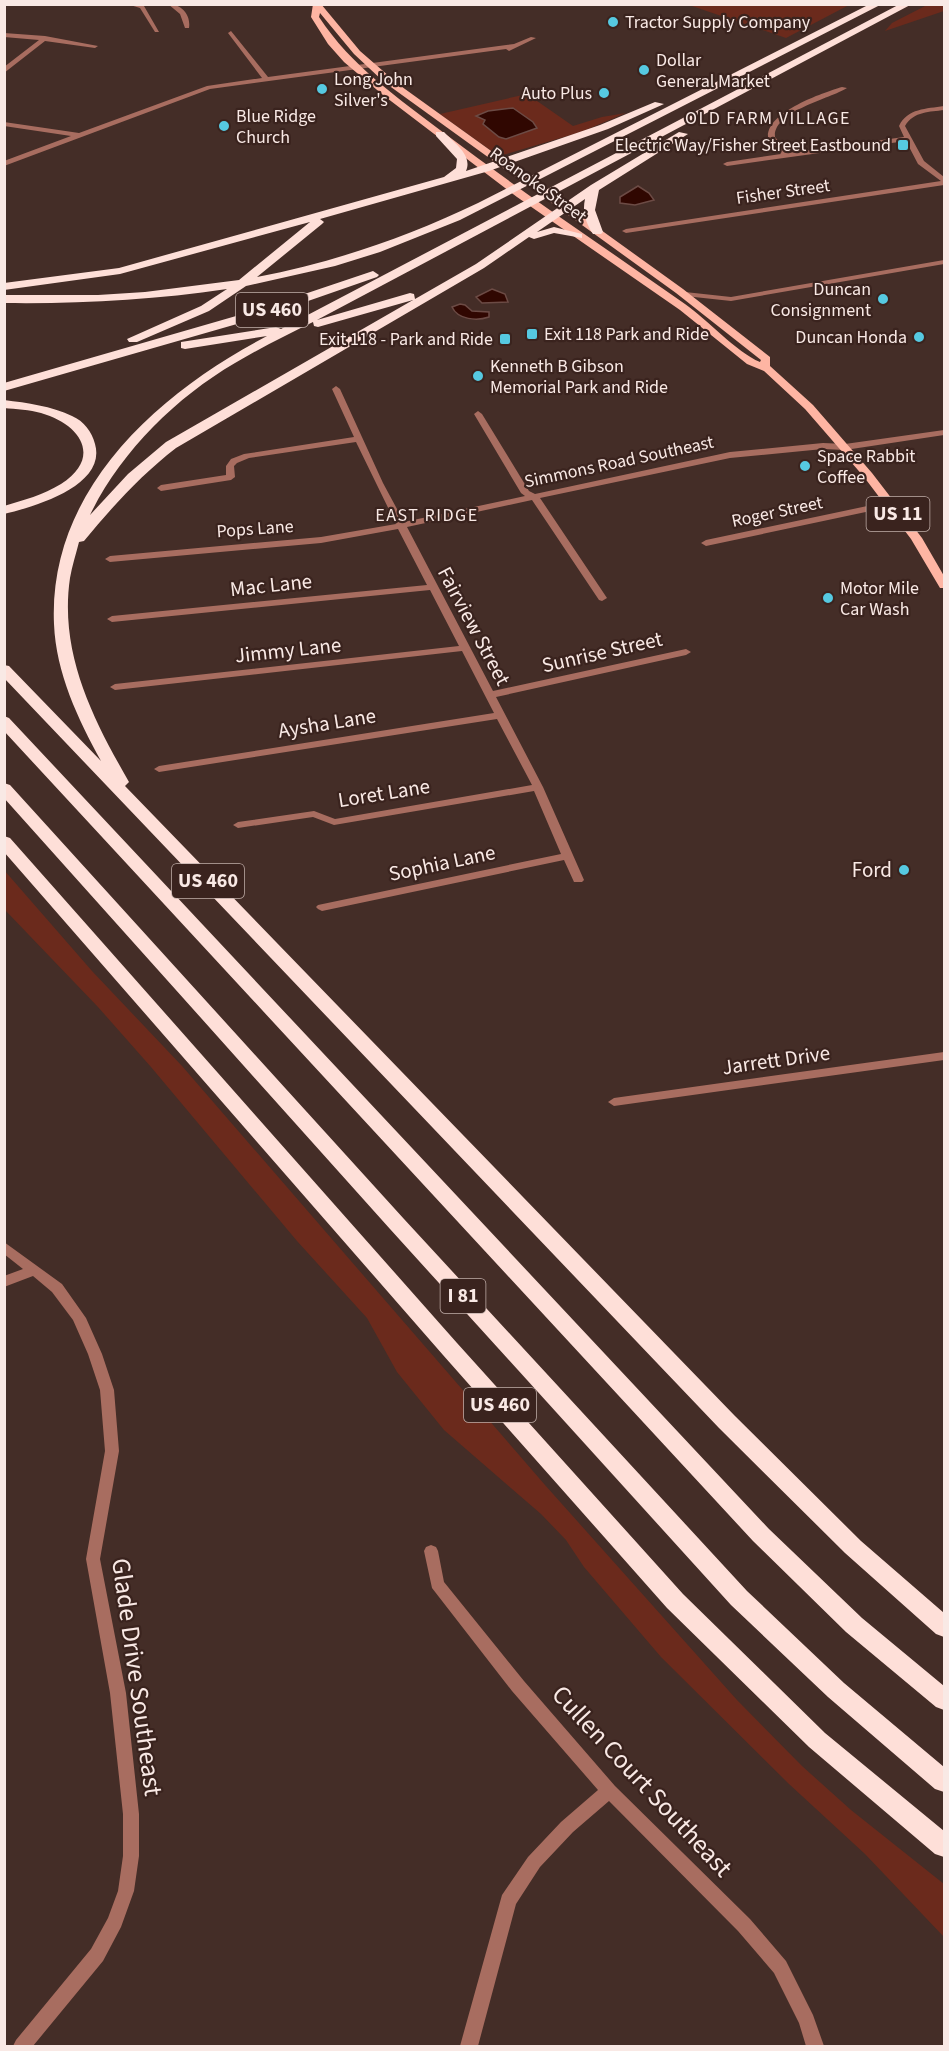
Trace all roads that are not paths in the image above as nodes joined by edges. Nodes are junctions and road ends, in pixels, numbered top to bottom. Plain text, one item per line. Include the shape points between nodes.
1 (130, 4) edge
2 (171, 4) edge
3 (878, 4) edge
4 (908, 4) edge
5 (145, 6) edge
6 (317, 6) edge
7 (187, 27) dead end
8 (157, 31) dead end
9 (231, 33) dead end
10 (4, 35) edge
11 (45, 38) junction
12 (534, 38) dead end
13 (807, 41) junction
14 (95, 46) dead end
15 (824, 49) junction
16 (371, 67) junction
17 (356, 68) junction
18 (4, 71) edge
19 (265, 78) junction
20 (844, 88) dead end
21 (945, 108) edge
22 (4, 124) edge
23 (440, 134) junction
24 (79, 135) junction
25 (907, 139) junction
26 (788, 157) junction
27 (499, 163) junction
28 (4, 164) edge
29 (727, 164) dead end
30 (485, 169) junction
31 (446, 179) junction
32 (945, 182) edge
33 (595, 187) junction
34 (358, 204) junction
35 (563, 208) junction
36 (552, 218) junction
37 (455, 219) junction
38 (626, 231) dead end
39 (597, 232) junction
40 (469, 235) junction
41 (578, 236) junction
42 (515, 243) junction
43 (945, 262) edge
44 (633, 273) junction
45 (453, 281) junction
46 (4, 287) edge
47 (685, 294) junction
48 (4, 299) edge
49 (730, 299) junction
50 (701, 306) junction
51 (684, 308) junction
52 (742, 338) junction
53 (133, 339) junction
54 (765, 366) junction
55 (69, 369) junction
56 (4, 375) edge
57 (4, 387) edge
58 (336, 389) dead end
59 (4, 404) edge
60 (478, 414) dead end
61 (945, 433) edge
62 (360, 439) junction
63 (845, 447) junction
64 (161, 488) dead end
65 (534, 497) junction
66 (891, 504) junction
67 (4, 510) edge
68 (403, 525) junction
69 (705, 543) dead end
70 (68, 555) junction
71 (110, 559) dead end
72 (945, 585) edge
73 (433, 587) junction
74 (602, 598) dead end
75 (112, 619) dead end
76 (465, 648) junction
77 (686, 652) dead end
78 (4, 669) edge
79 (115, 687) dead end
80 (490, 695) junction
81 (500, 715) junction
82 (4, 721) edge
83 (159, 769) dead end
84 (538, 787) junction
85 (4, 788) edge
86 (132, 802) junction
87 (238, 825) dead end
88 (4, 841) edge
89 (569, 856) junction
90 (578, 880) dead end
91 (322, 907) dead end
92 (945, 1056) edge
93 (614, 1102) dead end
94 (4, 1247) edge
95 (35, 1270) junction
96 (4, 1282) edge
97 (431, 1551) dead end
98 (945, 1627) edge
99 (945, 1700) edge
100 (945, 1781) edge
101 (609, 1791) junction
102 (944, 1846) edge
103 (22, 2046) edge
104 (469, 2046) edge
105 (815, 2046) edge

1 - 5 street
2 - 7 street via 186,17
3 - 13 highway, US 460
4 - 15 highway, US 460
5 - 8 street
6 - 16 main road, Roanoke Street / US 11
6 - 17 main road, Roanoke Street / US 11 via 315,17 320,25
9 - 19 street
10 - 11 street
11 - 14 street
11 - 18 street
12 - 16 street via 500,51
13 - 27 highway via 604,127
13 - 37 highway, US 460
15 - 33 highway
15 - 40 highway, US 460
16 - 17 street
16 - 27 main road, Roanoke Street / US 11
17 - 19 street
17 - 23 main road, Roanoke Street / US 11
19 - 24 street via 194,91
20 - 26 street via 774,124 773,141
21 - 25 street via 909,114 902,126
22 - 24 street
23 - 30 main road, Roanoke Street / US 11
23 - 31 highway via 464,165
24 - 28 street
25 - 26 street
25 - 32 street via 921,162
26 - 29 street
27 - 30 highway
27 - 35 main road, Roanoke Street / US 11
30 - 31 highway
30 - 36 main road, Roanoke Street / US 11
31 - 34 highway
32 - 38 street, Fisher Street
33 - 35 highway
33 - 39 highway via 588,206
34 - 46 highway via 120,271
34 - 53 highway via 295,236 225,297
35 - 36 highway
35 - 39 main road, Roanoke Street / US 11
36 - 41 main road, Roanoke Street / US 11
36 - 42 highway
37 - 48 highway via 376,250 225,286 97,298
37 - 53 highway, US 460 via 436,232 334,277
39 - 47 main road, Roanoke Street / US 11
40 - 55 highway, US 460 via 310,298
40 - 70 highway, US 460 via 202,379 144,427 119,455 86,506
41 - 42 highway via 549,231
41 - 44 main road, Roanoke Street / US 11
42 - 45 highway
43 - 49 street
44 - 50 main road via 650,279 685,303
44 - 51 main road, Roanoke Street / US 11
45 - 55 highway via 382,307 316,323 154,350
45 - 70 highway via 171,445 110,498
47 - 49 street
47 - 50 main road, Roanoke Street / US 11
49 - 50 street
50 - 52 main road, Roanoke Street / US 11
51 - 52 main road via 701,312 730,334
51 - 54 main road, Roanoke Street / US 11 via 751,362
52 - 54 main road, Roanoke Street / US 11 via 766,359
53 - 56 highway, US 460
54 - 63 main road, Roanoke Street / US 11
55 - 57 highway, US 460
58 - 62 street, Fairview Street
59 - 67 highway via 64,417 85,432 92,451 88,466 70,485 41,500
60 - 65 street via 526,493
61 - 63 street, Simmons Road Southeast
62 - 64 street via 247,456 230,466 231,477
62 - 68 street, Fairview Street
63 - 65 street, Simmons Road Southeast via 730,455
63 - 66 main road, Roanoke Street / US 11
65 - 68 street, Simmons Road Southeast
65 - 74 street
66 - 69 street, Roger Street
66 - 72 main road, Roanoke Street / US 11
68 - 71 street, Pops Lane via 321,540
68 - 73 street, Fairview Street
70 - 86 highway, US 460 via 61,633 70,675 78,699
73 - 75 street, Mac Lane
73 - 76 street, Fairview Street
76 - 79 street, Jimmy Lane
76 - 80 street, Fairview Street
77 - 80 street, Sunrise Street
78 - 86 highway
80 - 81 street, Fairview Street
81 - 83 street, Aysha Lane
81 - 84 street, Fairview Street
82 - 99 highway, I 81 via 761,1535 854,1625
84 - 87 street, Loret Lane via 334,822 314,814
84 - 89 street, Fairview Street
85 - 100 highway, I 81 via 739,1598 836,1690
86 - 98 highway, US 460 via 783,1479
88 - 102 highway, US 460 via 675,1601 817,1740
89 - 90 street, Fairview Street
89 - 91 street, Sophia Lane
92 - 93 street, Jarrett Drive
94 - 95 street, Glade Drive Southeast
95 - 96 street
95 - 103 street, Glade Drive Southeast via 57,1288 79,1318 106,1390 112,1451 93,1559 118,1693 131,1814 131,1856 116,1921 97,1955
97 - 101 street, Cullen Court Southeast via 437,1584
101 - 104 street via 534,1862 508,1901
101 - 105 street, Cullen Court Southeast via 744,1925 780,1967 807,2020

